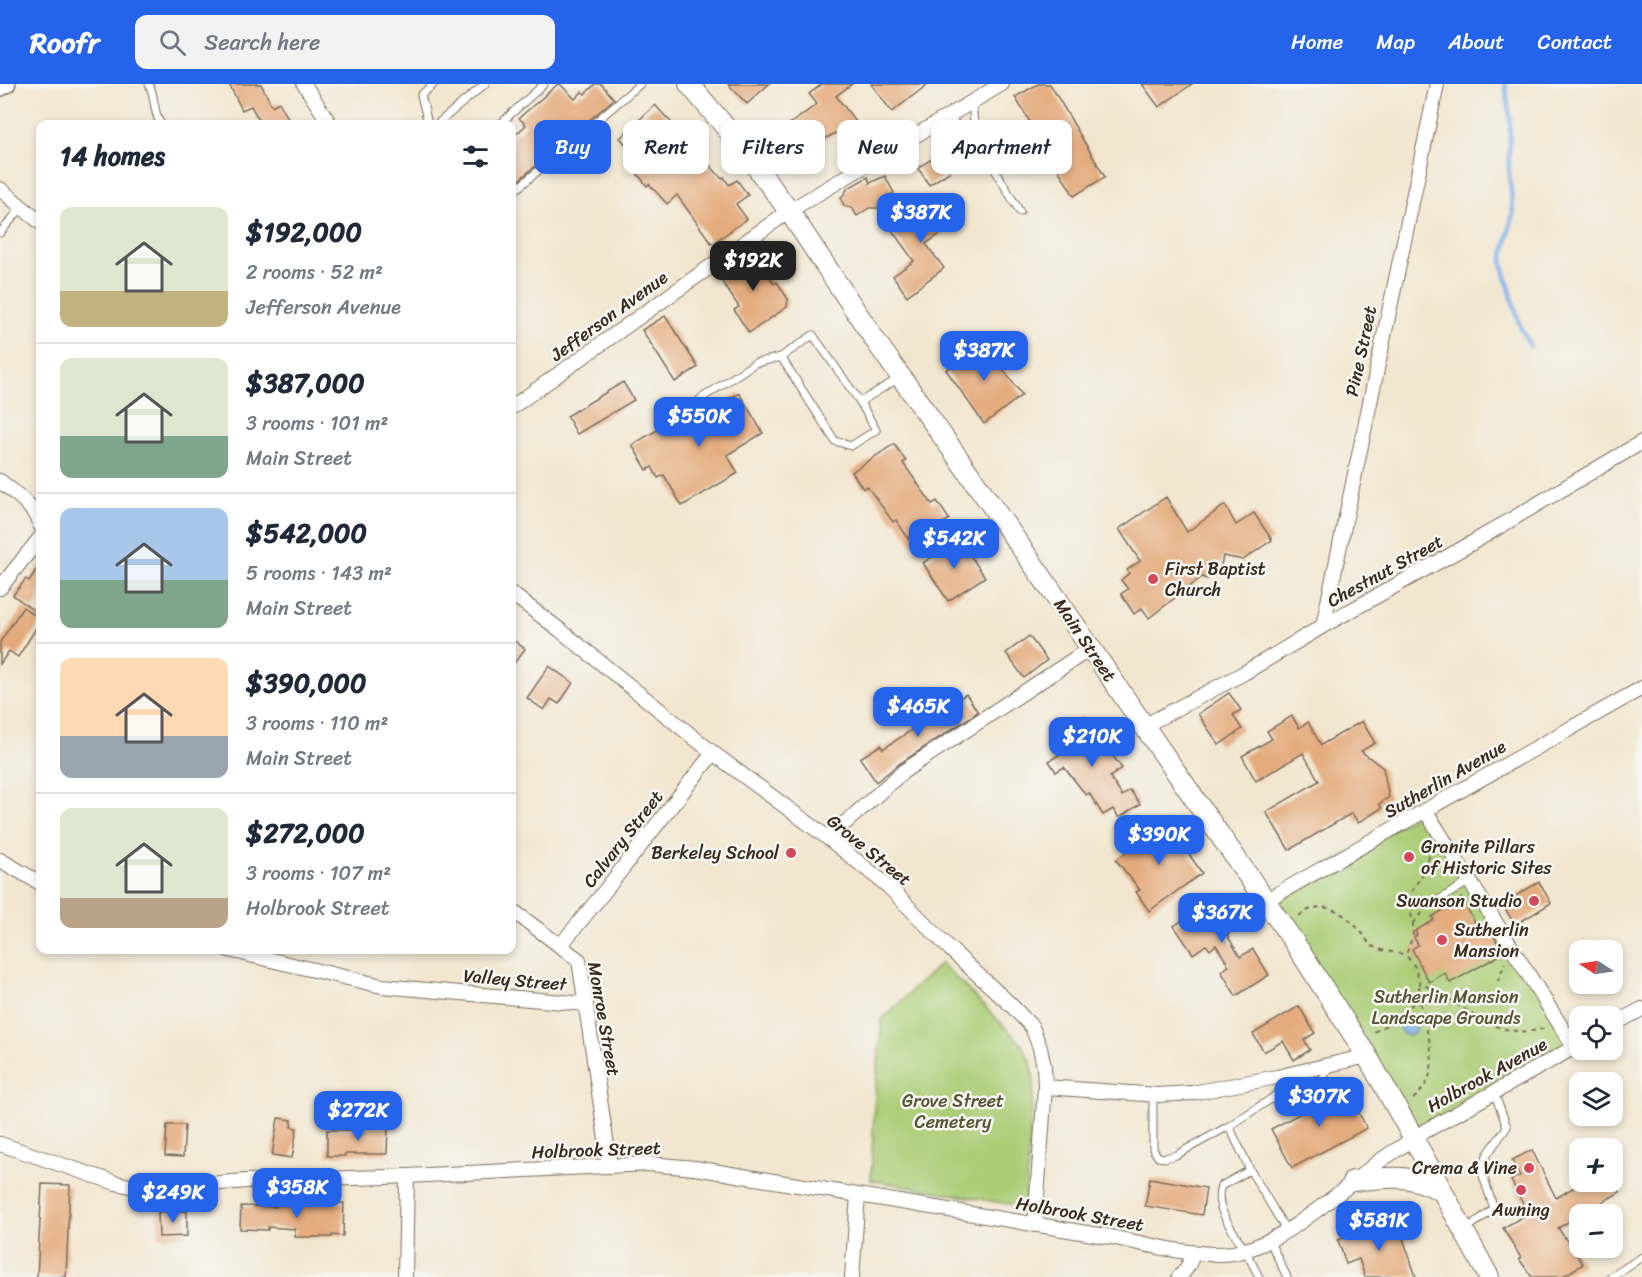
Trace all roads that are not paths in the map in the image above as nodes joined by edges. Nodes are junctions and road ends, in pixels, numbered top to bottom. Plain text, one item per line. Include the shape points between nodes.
1 (7, 84) edge
2 (149, 84) edge
3 (304, 84) edge
4 (434, 84) edge
5 (485, 84) edge
6 (544, 84) edge
7 (640, 84) edge
8 (689, 84) edge
9 (1002, 84) edge
10 (1437, 84) edge
11 (0, 88) edge
12 (972, 102) junction
13 (949, 116) junction
14 (158, 120) edge
15 (327, 120) edge
16 (427, 120) edge
17 (442, 120) edge
18 (504, 120) edge
19 (952, 120) edge
20 (974, 120) edge
21 (997, 174) edge
22 (0, 189) edge
23 (516, 190) edge
24 (22, 207) junction
25 (789, 211) junction
26 (1020, 212) dead end
27 (36, 219) edge
28 (0, 233) edge
29 (781, 357) junction
30 (901, 377) junction
31 (699, 400) dead end
32 (860, 402) junction
33 (516, 404) edge
34 (1642, 442) edge
35 (0, 481) edge
36 (36, 515) edge
37 (36, 543) edge
38 (0, 588) edge
39 (516, 597) edge
40 (1323, 626) junction
41 (1091, 648) junction
42 (1642, 688) edge
43 (1144, 726) junction
44 (713, 753) junction
45 (1425, 810) junction
46 (828, 838) junction
47 (0, 860) edge
48 (36, 881) edge
49 (1470, 881) junction
50 (1265, 901) junction
51 (1432, 904) road end
52 (516, 913) edge
53 (560, 946) junction
54 (247, 954) edge
55 (586, 1004) junction
56 (1642, 1009) edge
57 (1623, 1019) edge
58 (1569, 1035) edge
59 (1569, 1049) edge
60 (1367, 1056) junction
61 (1332, 1064) junction
62 (1291, 1074) junction
63 (1044, 1087) junction
64 (1493, 1092) junction
65 (1153, 1095) junction
66 (1271, 1099) junction
67 (1229, 1126) junction
68 (1413, 1137) junction
69 (0, 1144) edge
70 (610, 1166) junction
71 (1250, 1170) junction
72 (407, 1176) junction
73 (1353, 1181) junction
74 (1442, 1191) junction
75 (858, 1195) junction
76 (1035, 1225) junction
77 (1286, 1230) junction
78 (1464, 1231) junction
79 (1269, 1240) junction
80 (1245, 1250) junction
81 (1194, 1252) junction
82 (1642, 1257) edge
83 (405, 1277) edge
84 (852, 1277) edge
85 (1179, 1277) edge
86 (1258, 1277) edge
87 (1287, 1277) edge
88 (1489, 1277) edge
89 (1611, 1277) edge

1 - 11 street
2 - 14 lane
3 - 15 street
4 - 16 lane via 421,95
5 - 17 lane
6 - 18 lane
7 - 23 lane
8 - 25 main road, Main Street
9 - 12 street, Jefferson Avenue
10 - 40 street, Pine Street
12 - 13 street, Jefferson Avenue
12 - 20 lane
13 - 19 lane
13 - 25 street, Jefferson Avenue
21 - 26 lane
22 - 24 street
24 - 27 street
24 - 28 lane
25 - 30 main road, Main Street
25 - 33 street, Jefferson Avenue
29 - 31 lane via 755,363
29 - 32 lane via 813,335
29 - 32 lane via 835,441 851,446 876,430
30 - 32 lane
30 - 41 main road, Main Street
34 - 40 street, Chestnut Street
35 - 36 street
37 - 38 street
39 - 44 street, Grove Street
40 - 43 street, Chestnut Street
41 - 43 main road, Main Street
41 - 46 street via 904,771
42 - 45 street, Sutherlin Avenue
43 - 50 main road, Main Street
44 - 46 street, Grove Street
44 - 53 street, Calvary Street
45 - 49 street
45 - 50 street, Sutherlin Avenue
46 - 63 street, Grove Street via 888,886 1032,1027 1044,1067
47 - 48 street
49 - 51 lane
49 - 58 street
50 - 60 main road, Main Street
52 - 53 street, Monroe Street
53 - 55 street, Monroe Street via 579,960
54 - 55 street, Valley Street via 382,986
55 - 70 street, Monroe Street
56 - 57 street
59 - 64 street, Holbrook Avenue
60 - 61 street
60 - 68 main road, Main Street
61 - 62 street
61 - 66 lane via 1303,1100
62 - 65 street via 1207,1091
62 - 66 lane via 1284,1088
63 - 65 street
63 - 76 street, Grove Street
64 - 68 street, Holbrook Avenue
64 - 78 lane via 1507,1127 1487,1155 1482,1173 1494,1209
65 - 67 lane via 1153,1149 1158,1157 1180,1153
66 - 67 lane
67 - 71 lane
68 - 73 street, Holbrook Avenue
68 - 74 main road, Main Street
69 - 72 street, Holbrook Street via 134,1187
70 - 72 street, Holbrook Street
70 - 75 street, Holbrook Street via 695,1168
71 - 77 lane
71 - 80 lane via 1221,1186 1218,1194 1222,1212
72 - 83 street
73 - 74 main road via 1408,1178
73 - 77 street, Holbrook Avenue
74 - 78 main road, Main Street
75 - 76 street, Holbrook Street
75 - 84 street
76 - 81 street, Holbrook Street
77 - 79 street, Holbrook Street
78 - 88 main road, Main Street
79 - 80 street, Holbrook Street
79 - 87 lane
80 - 81 street, Holbrook Street via 1220,1254
80 - 86 lane
81 - 85 street
82 - 89 lane

